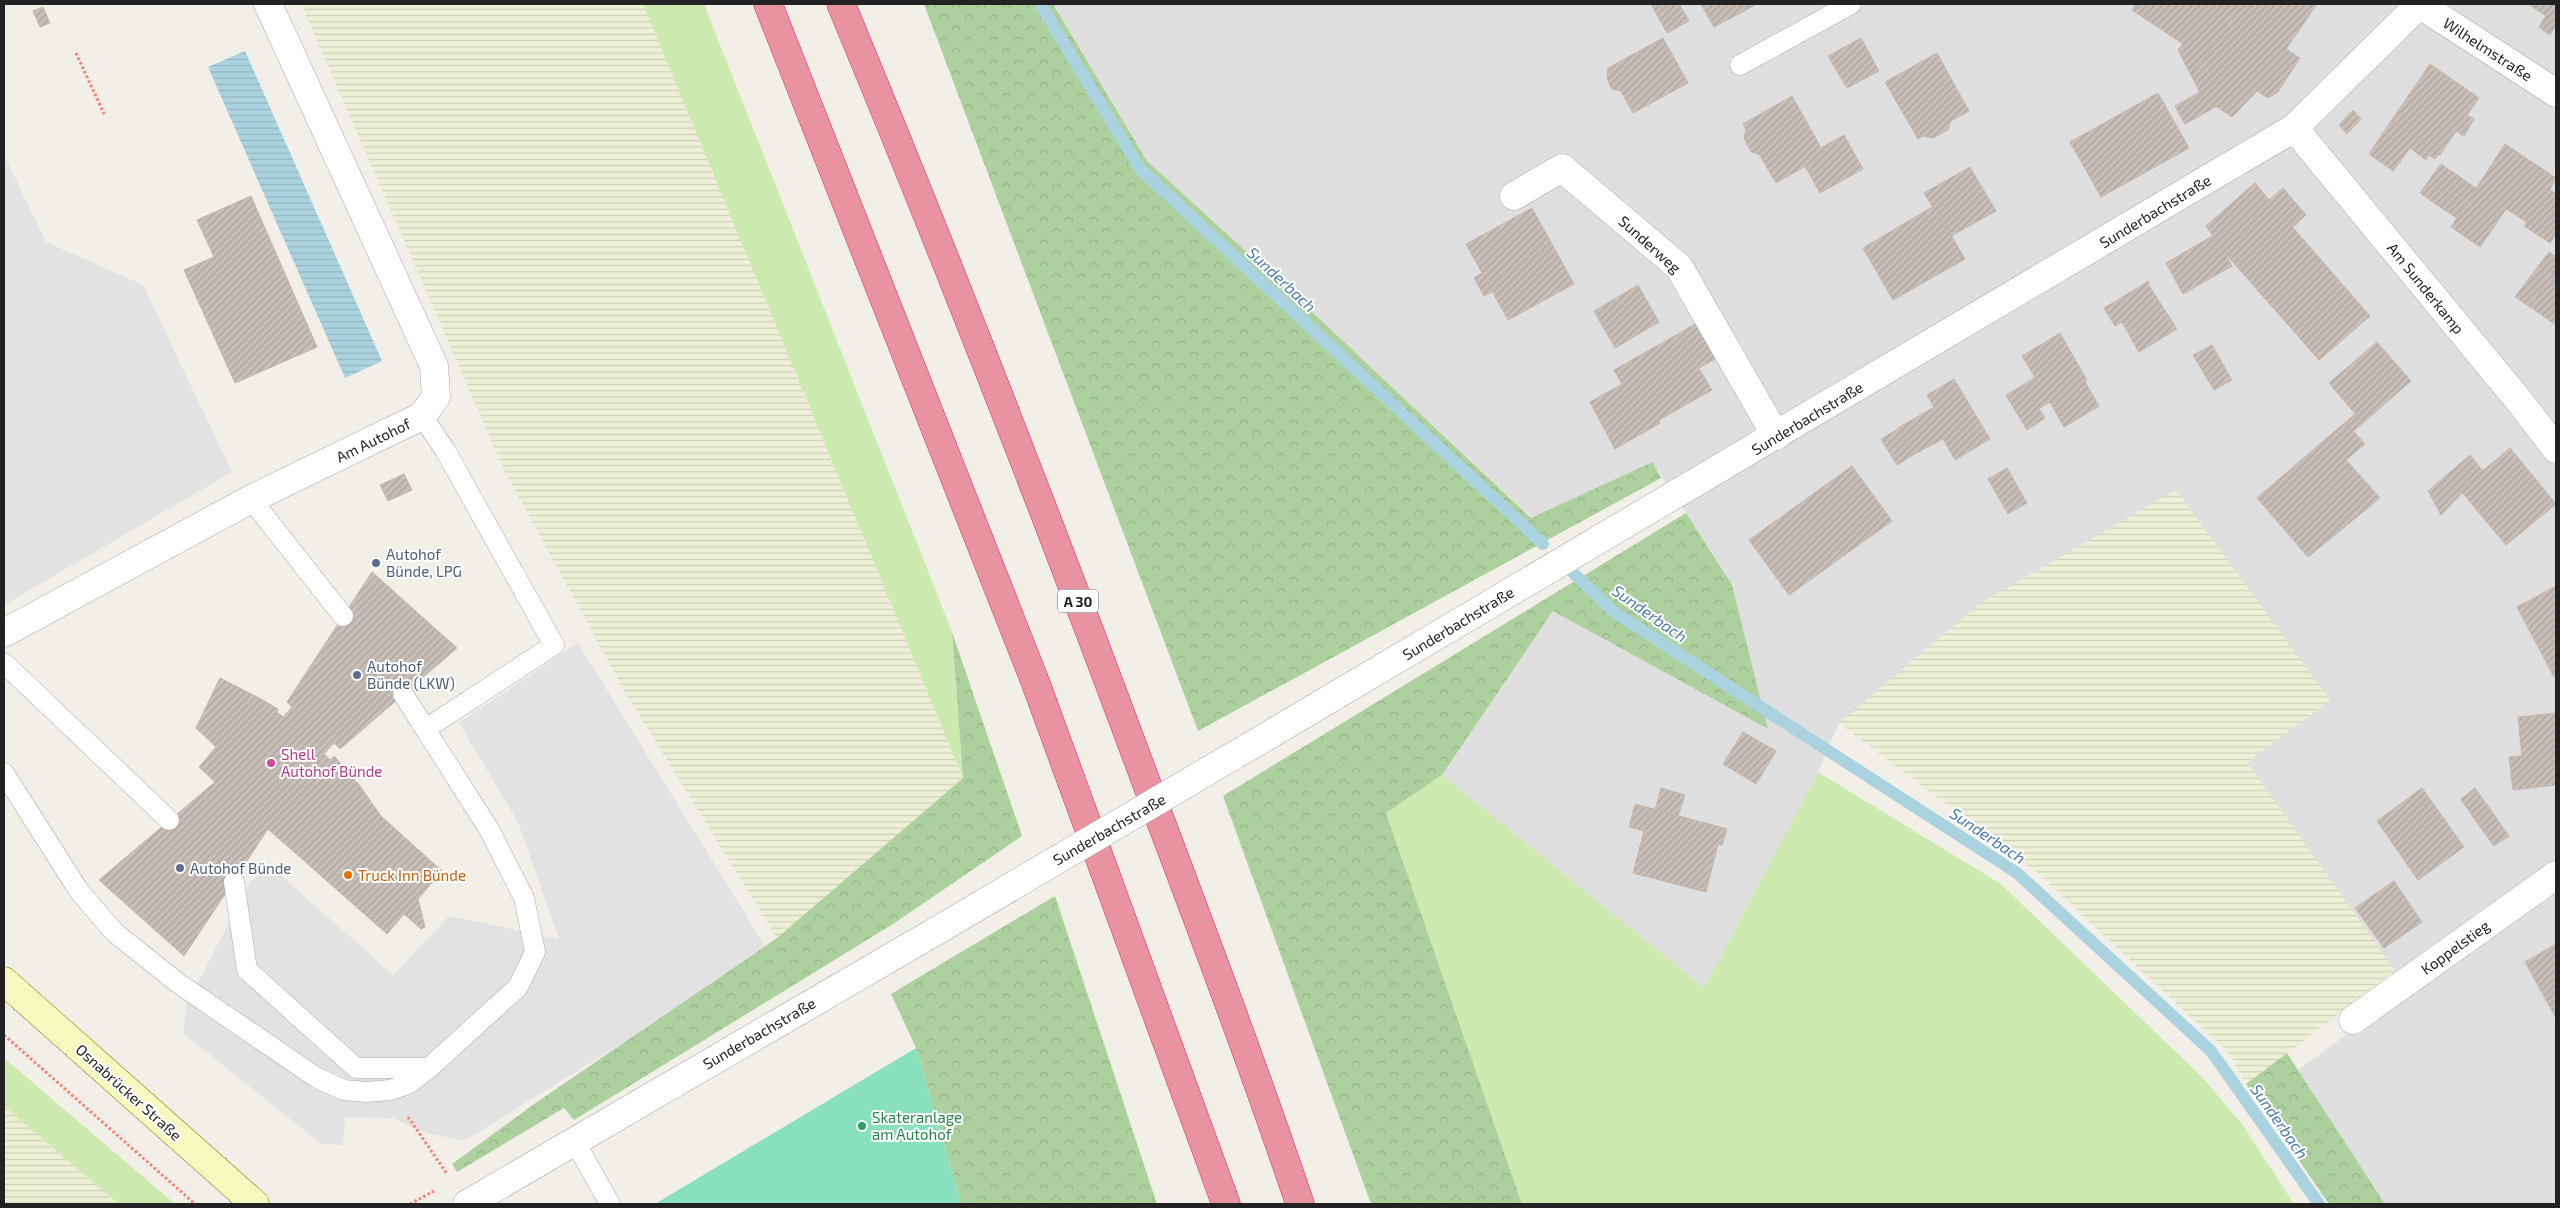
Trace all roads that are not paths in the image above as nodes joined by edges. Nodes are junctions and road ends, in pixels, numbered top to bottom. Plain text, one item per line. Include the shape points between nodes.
1 (268, 4) edge
2 (768, 4) edge
3 (841, 4) edge
4 (1851, 4) edge
5 (2420, 4) edge
6 (2449, 12) edge
7 (1740, 65) dead end
8 (2556, 93) edge
9 (2294, 128) junction
10 (1514, 196) dead end
11 (422, 416) junction
12 (1776, 436) junction
13 (2556, 449) edge
14 (251, 499) junction
15 (343, 616) dead end
16 (4, 634) edge
17 (4, 663) edge
18 (403, 694) dead end
19 (427, 728) junction
20 (4, 773) edge
21 (169, 820) dead end
22 (2556, 875) edge
23 (234, 882) dead end
24 (4, 981) edge
25 (2353, 1020) dead end
26 (429, 1068) junction
27 (574, 1140) junction
28 (255, 1204) edge
29 (467, 1204) edge
30 (610, 1204) edge
31 (1226, 1204) edge
32 (1300, 1204) edge

1 - 11 street, Am Autohof via 434,366 436,398
2 - 31 highway via 1036,684
3 - 32 highway, A 30 via 903,152 1097,648 1264,1096
4 - 7 lane
5 - 6 street, Wilhelmstraße
5 - 9 street, Sunderbachstraße
6 - 8 street, Wilhelmstraße
9 - 12 street, Sunderbachstraße
9 - 13 street, Am Sunderkamp
10 - 12 street, Sunderweg via 1562,168 1679,267
11 - 14 street, Am Autohof
11 - 19 lane via 445,450 554,645
12 - 27 street, Sunderbachstraße, bridge via 938,930
14 - 15 lane
14 - 16 street, Am Autohof
17 - 21 lane
18 - 19 lane
19 - 26 lane via 490,831 524,898 535,952 518,987
20 - 26 lane via 79,891 108,926 178,983 317,1078 344,1090 390,1090 408,1084
22 - 25 street, Koppelstieg
23 - 26 lane via 247,970 356,1068
24 - 28 main road, Osnabrücker Straße
27 - 29 street, Sunderbachstraße
27 - 30 lane

